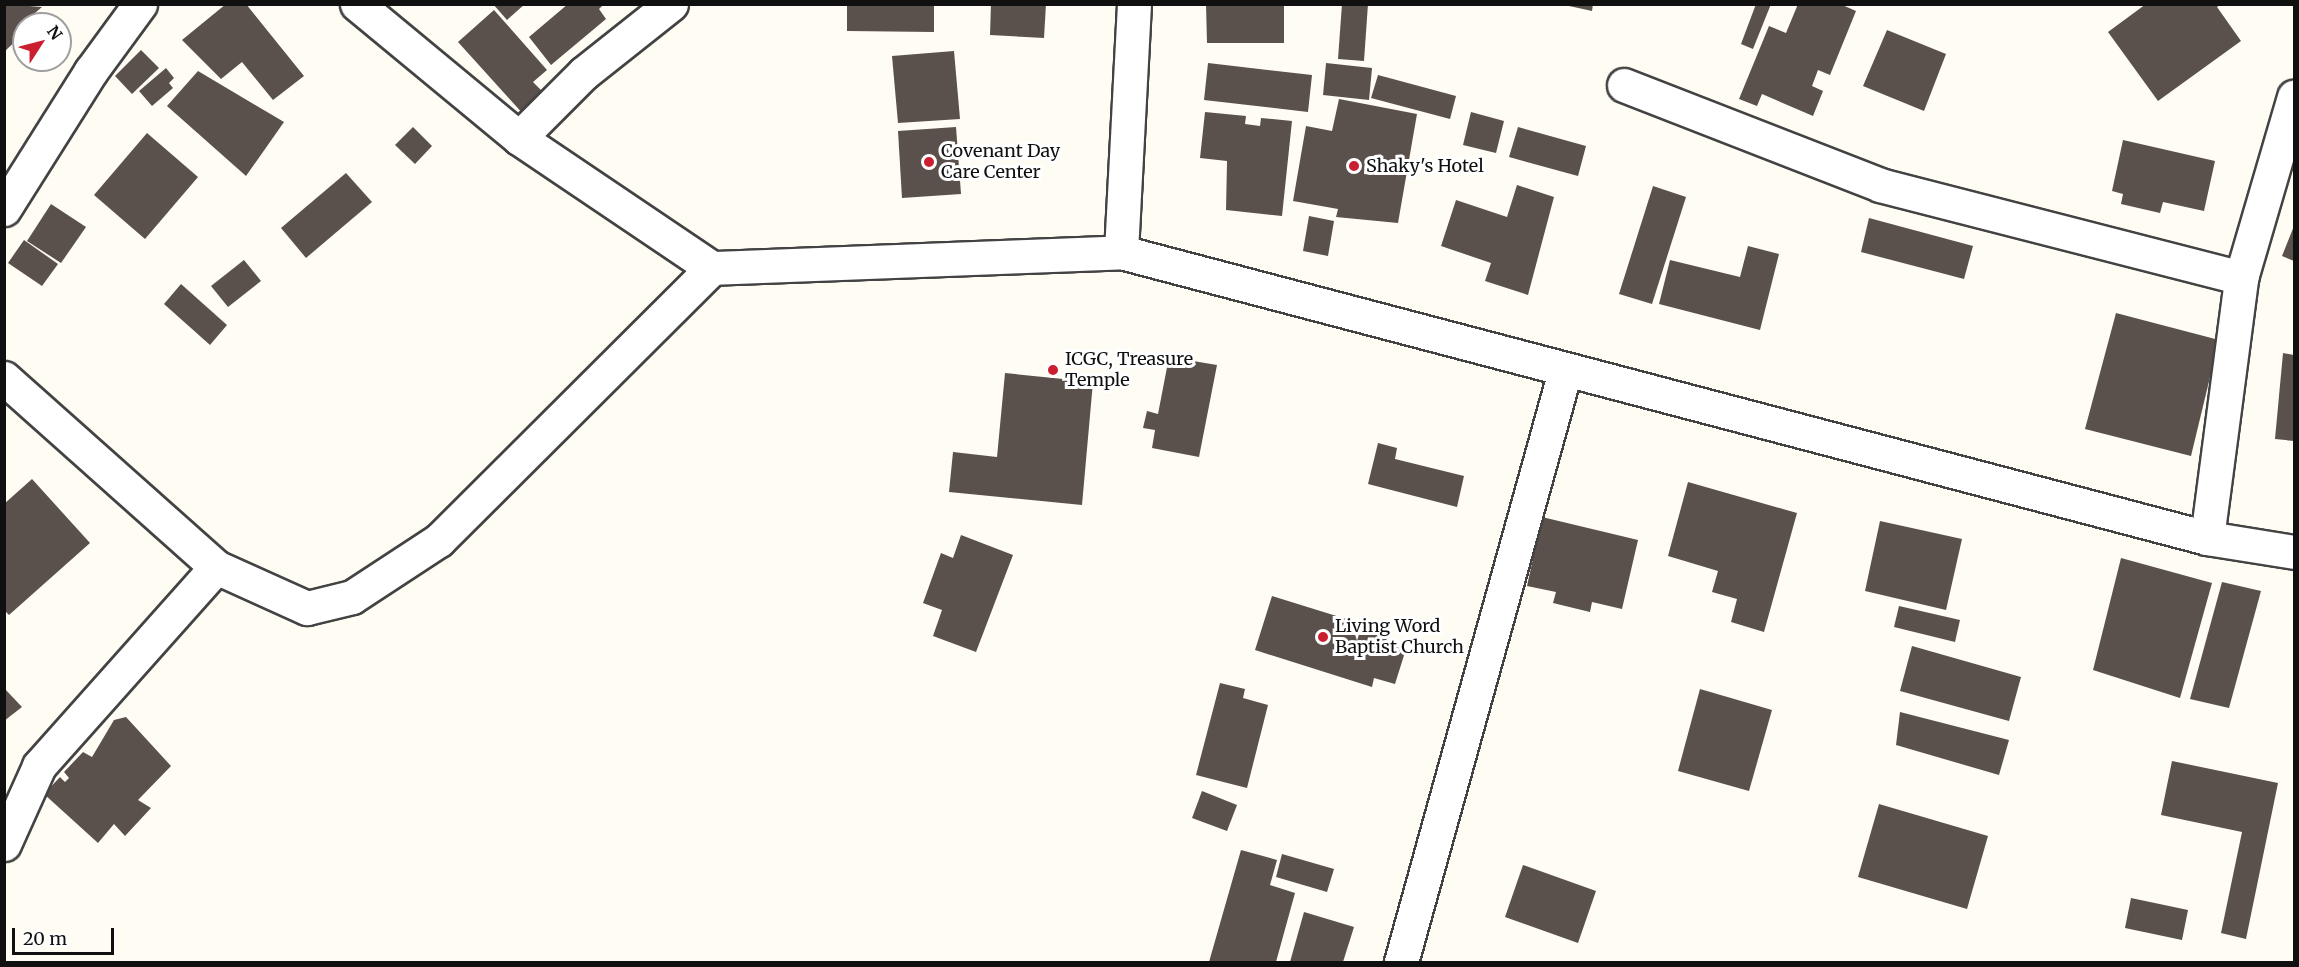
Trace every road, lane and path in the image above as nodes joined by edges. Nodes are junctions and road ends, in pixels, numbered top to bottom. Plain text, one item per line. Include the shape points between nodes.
1 (140, 4) edge
2 (357, 4) edge
3 (671, 4) edge
4 (1134, 4) edge
5 (1624, 85) dead end
6 (2295, 98) edge
7 (519, 138) junction
8 (4, 209) edge
9 (1121, 252) junction
10 (712, 268) junction
11 (2241, 278) junction
12 (1565, 371) junction
13 (4, 378) edge
14 (2207, 538) junction
15 (2295, 552) edge
16 (216, 567) junction
17 (4, 844) edge
18 (1401, 963) edge

1 - 8 street via 91,71
2 - 7 street
3 - 7 street via 584,73
4 - 9 street
5 - 11 street via 1880,186
6 - 11 street
7 - 10 street
9 - 10 street
9 - 12 street
10 - 16 street via 501,483 439,540 352,597 307,608
11 - 14 street
12 - 14 street
12 - 18 street
13 - 16 street
14 - 15 street
16 - 17 street via 39,766

